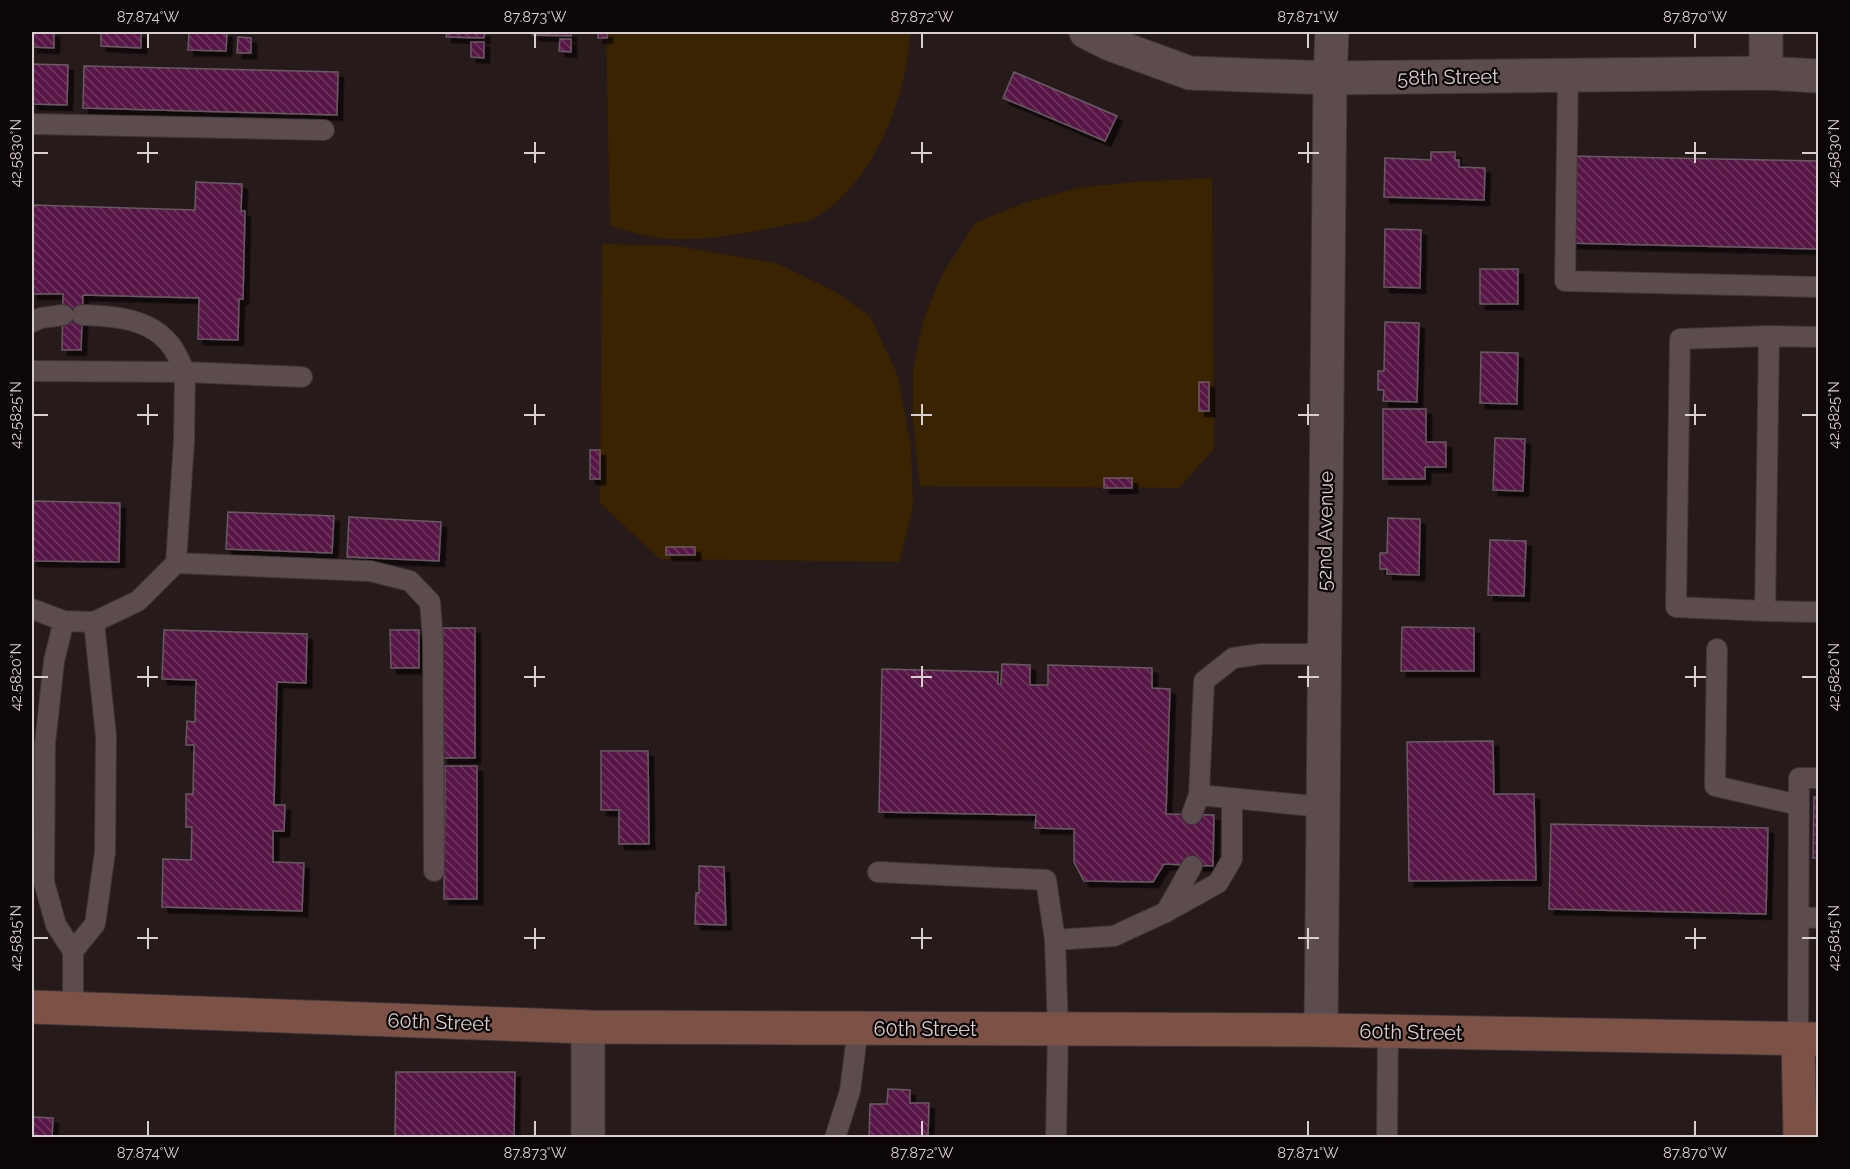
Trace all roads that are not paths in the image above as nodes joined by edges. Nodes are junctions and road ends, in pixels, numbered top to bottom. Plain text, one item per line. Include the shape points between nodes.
1 (1086, 32) edge
2 (1332, 32) edge
3 (1766, 32) edge
4 (1766, 73) junction
5 (1568, 75) junction
6 (1818, 76) edge
7 (1330, 78) junction
8 (32, 124) edge
9 (324, 130) dead end
10 (1818, 287) edge
11 (32, 322) edge
12 (1769, 336) junction
13 (1818, 337) edge
14 (32, 371) edge
15 (185, 372) junction
16 (303, 376) dead end
17 (176, 563) junction
18 (32, 609) edge
19 (1765, 611) junction
20 (1818, 612) edge
21 (64, 621) junction
22 (94, 622) junction
23 (1717, 649) dead end
24 (1324, 654) junction
25 (1818, 778) edge
26 (1198, 795) junction
27 (1232, 798) junction
28 (1799, 805) junction
29 (1323, 807) junction
30 (1192, 814) dead end
31 (1192, 866) dead end
32 (434, 871) dead end
33 (878, 872) dead end
34 (1166, 912) junction
35 (1799, 917) junction
36 (1818, 918) edge
37 (1055, 940) junction
38 (74, 951) junction
39 (32, 1008) edge
40 (73, 1009) junction
41 (588, 1027) junction
42 (858, 1028) junction
43 (1058, 1029) junction
44 (1321, 1030) junction
45 (1388, 1032) junction
46 (1808, 1039) edge
47 (588, 1137) edge
48 (835, 1137) edge
49 (1056, 1137) edge
50 (1388, 1137) edge
51 (1800, 1137) edge

1 - 7 street, 58th Street via 1190,73
2 - 7 street, 52nd Avenue
3 - 4 street
4 - 5 street, 58th Street
4 - 6 street, 58th Street
5 - 7 street, 58th Street
5 - 10 lane via 1565,281
7 - 24 street, 52nd Avenue
8 - 9 lane
11 - 15 lane via 72,315 118,316 151,327 172,347
12 - 13 lane
12 - 19 lane
12 - 19 lane via 1680,339 1676,607
14 - 15 lane
15 - 16 lane
15 - 17 lane
17 - 22 lane via 138,601
17 - 32 lane via 370,571 410,581 430,602
18 - 21 lane
19 - 20 lane
21 - 22 lane
21 - 38 lane via 54,661 45,744 44,882 56,925
22 - 38 lane via 106,736 105,852 95,924
23 - 28 lane via 1716,786
24 - 26 lane via 1233,658 1204,681
24 - 29 street, 52nd Avenue
25 - 28 lane via 1799,778
26 - 27 lane
26 - 30 lane
27 - 29 lane
27 - 34 lane via 1232,859 1218,883
28 - 35 lane
29 - 44 street, 52nd Avenue
31 - 34 lane
33 - 37 lane via 1046,880
34 - 37 lane via 1114,936
35 - 36 lane
35 - 46 lane
37 - 43 lane
38 - 40 lane
39 - 40 street, 60th Street
40 - 41 street, 60th Street
41 - 42 street, 60th Street
41 - 47 street
42 - 43 street, 60th Street
42 - 48 lane via 850,1091
43 - 44 street, 60th Street
43 - 49 lane
44 - 45 street, 60th Street
45 - 46 street, 60th Street
45 - 50 lane
46 - 51 street

